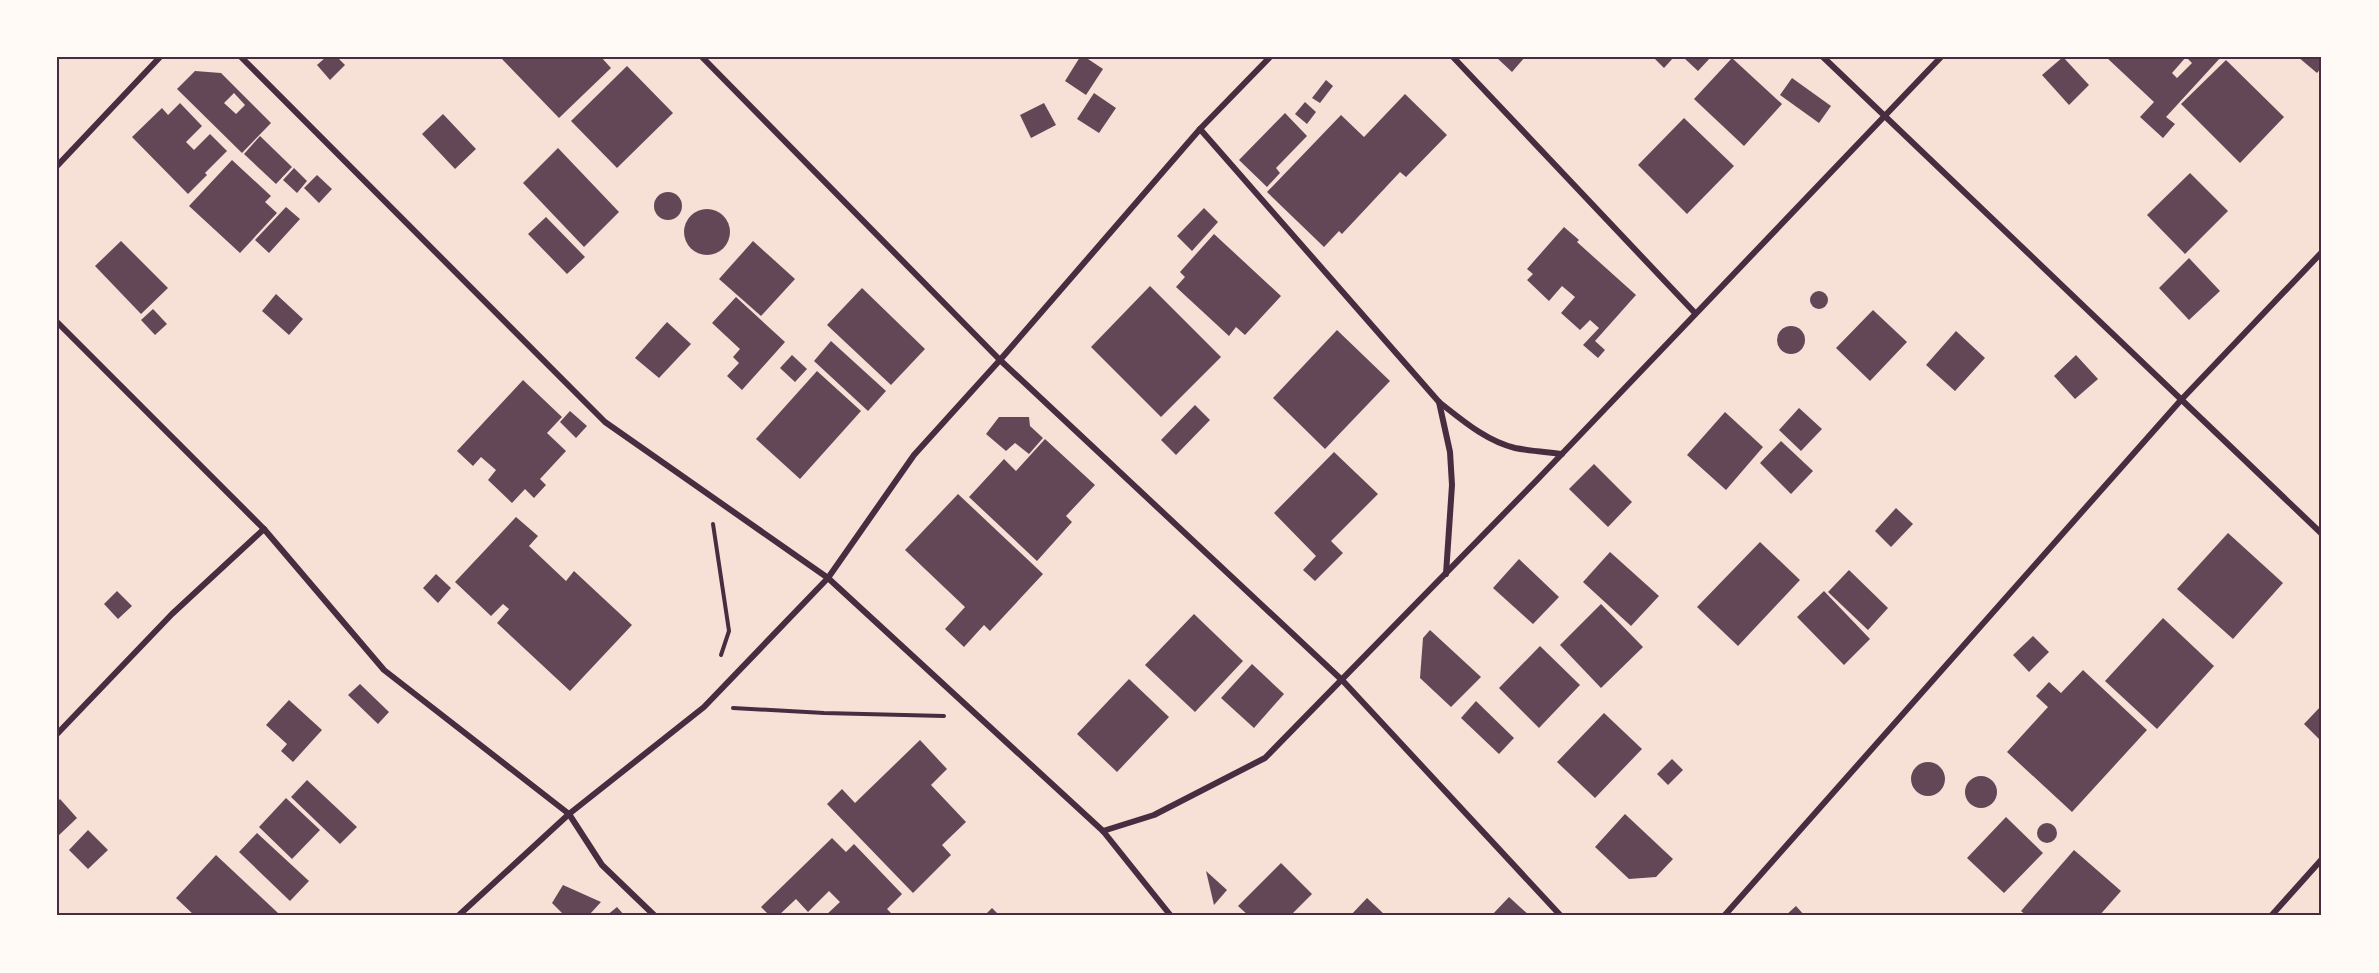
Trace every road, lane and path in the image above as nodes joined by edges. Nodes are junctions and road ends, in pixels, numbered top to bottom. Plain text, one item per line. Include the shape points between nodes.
1 (160, 57) edge
2 (241, 57) edge
3 (702, 57) edge
4 (716, 57) edge
5 (1270, 57) edge
6 (1453, 57) edge
7 (1823, 57) edge
8 (1941, 57) edge
9 (710, 63) junction
10 (1885, 116) junction
11 (1200, 129) junction
12 (57, 166) edge
13 (2322, 252) edge
14 (1695, 313) junction
15 (57, 322) edge
16 (1000, 360) junction
17 (2181, 400) junction
18 (1439, 402) junction
19 (1562, 454) junction
20 (708, 495) junction
21 (264, 529) junction
22 (2322, 534) edge
23 (1446, 574) junction
24 (828, 578) junction
25 (718, 663) dead end
26 (1343, 681) junction
27 (704, 707) junction
28 (981, 719) junction
29 (57, 734) edge
30 (569, 814) junction
31 (1102, 831) junction
32 (2322, 859) edge
33 (458, 916) edge
34 (655, 916) edge
35 (1171, 916) edge
36 (1561, 916) edge
37 (1724, 916) edge
38 (2271, 916) edge

1 - 12 street
2 - 20 street via 605,422
3 - 9 street
4 - 9 street
5 - 11 street
6 - 14 street
7 - 10 street
8 - 10 street
9 - 16 street
10 - 14 street
10 - 17 street
11 - 16 street
11 - 18 street
13 - 17 street
14 - 19 street
15 - 21 street
16 - 24 street via 914,455
16 - 26 street
17 - 22 street
17 - 37 street
18 - 19 street via 1496,442
18 - 23 street via 1450,452 1452,485
19 - 23 street
20 - 24 street
20 - 25 path via 729,631
21 - 29 street via 171,614
21 - 30 street via 384,670
23 - 26 street
24 - 27 street
24 - 28 street
26 - 31 street via 1266,758 1154,815
26 - 36 street
27 - 28 path
27 - 30 street
28 - 31 street
30 - 33 street
30 - 34 street via 602,865
31 - 35 street
32 - 38 street

